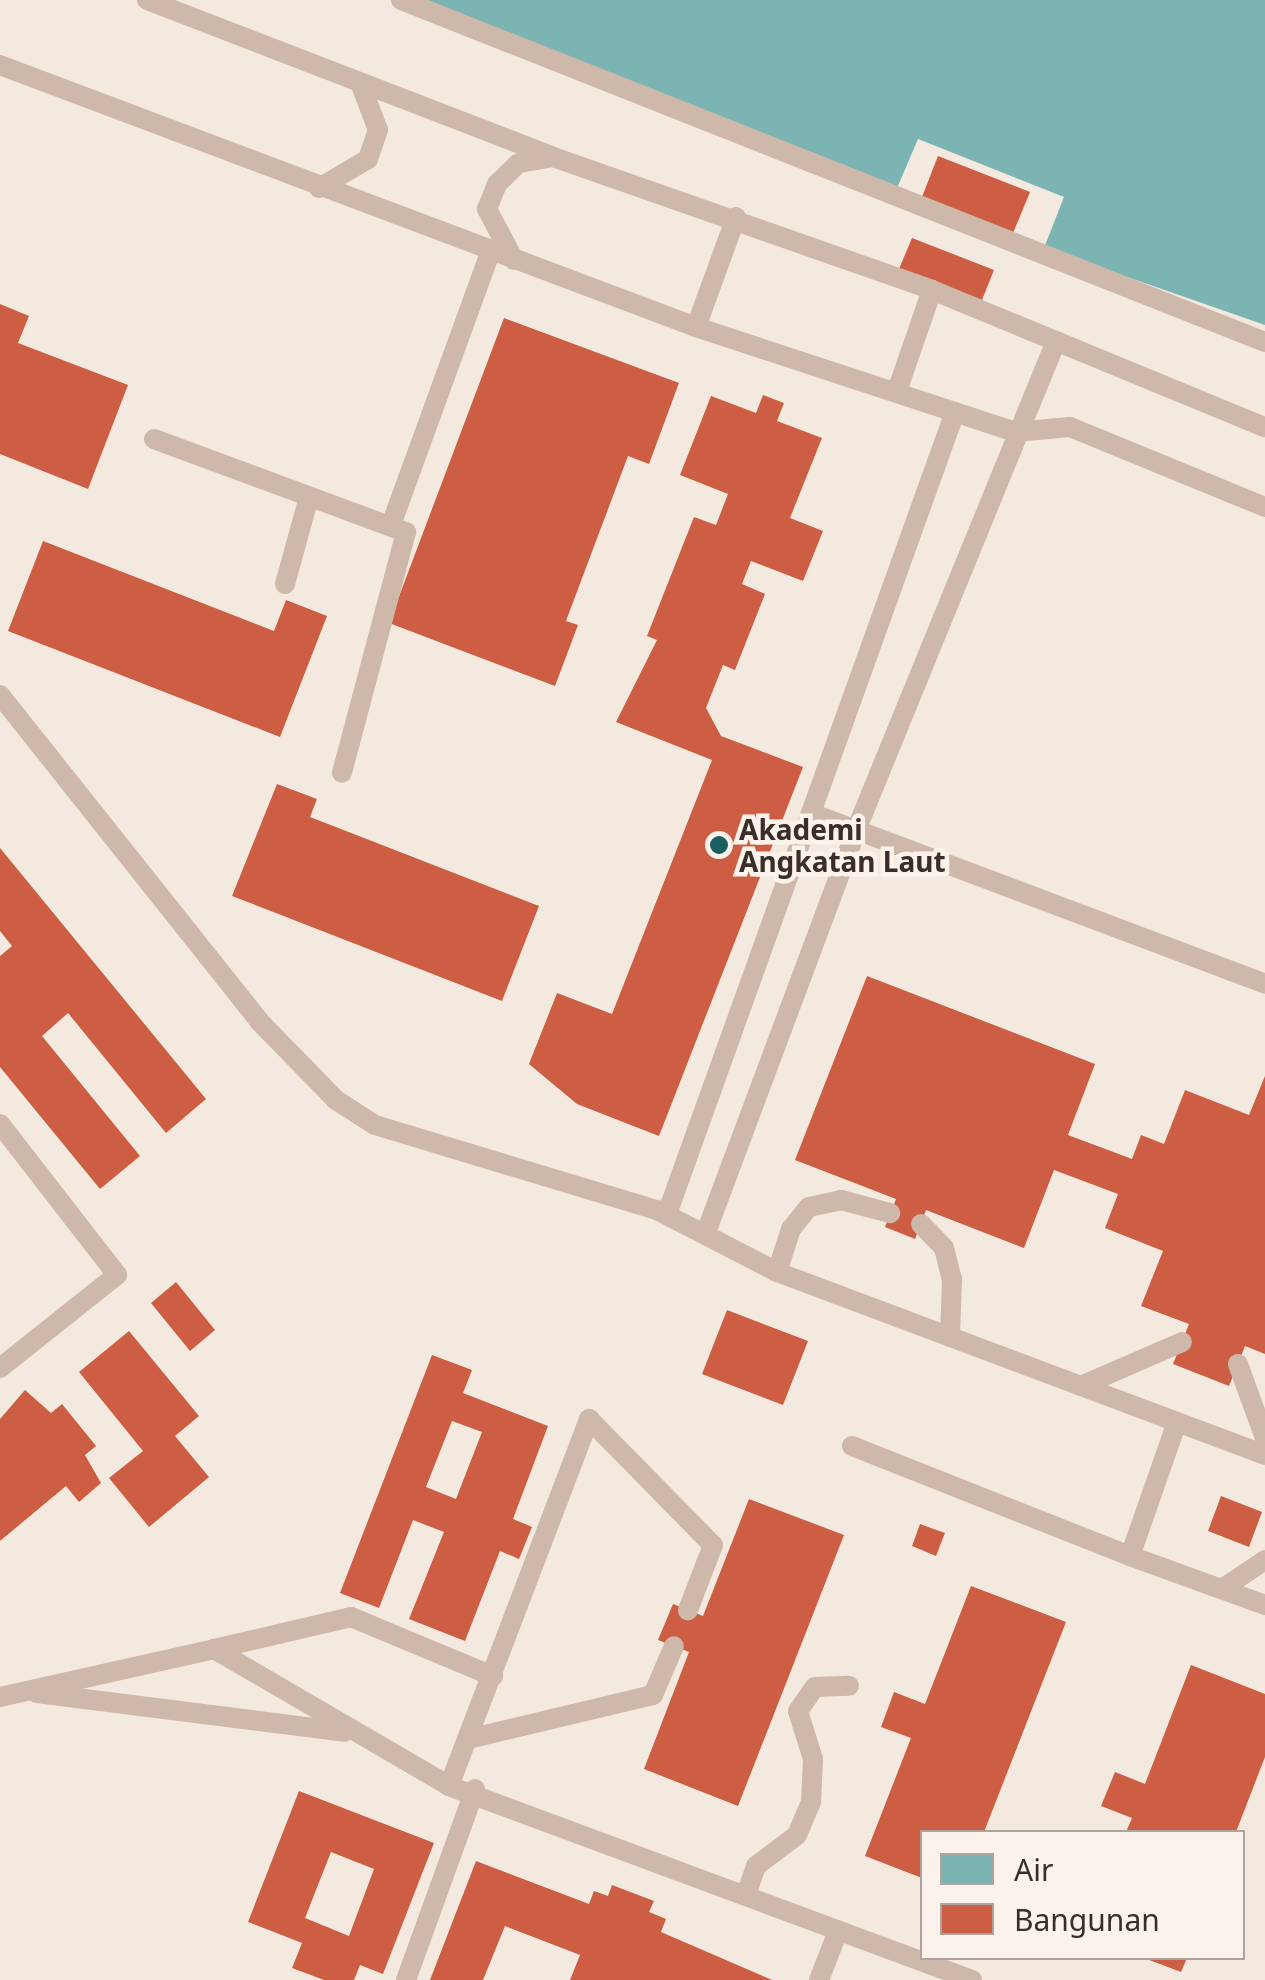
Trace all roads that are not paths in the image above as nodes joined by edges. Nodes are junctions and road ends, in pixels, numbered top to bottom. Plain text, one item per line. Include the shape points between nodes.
1 (146, 0) edge
2 (402, 0) edge
3 (0, 65) edge
4 (361, 85) junction
5 (552, 157) junction
6 (318, 188) junction
7 (736, 218) junction
8 (490, 254) junction
9 (514, 260) junction
10 (932, 290) junction
11 (696, 327) junction
12 (1056, 341) junction
13 (1265, 342) edge
14 (897, 391) junction
15 (955, 412) junction
16 (1265, 427) edge
17 (1015, 432) junction
18 (154, 440) dead end
19 (309, 496) junction
20 (1265, 506) edge
21 (392, 524) junction
22 (285, 584) dead end
23 (0, 695) edge
24 (342, 774) dead end
25 (810, 813) junction
26 (857, 828) junction
27 (1265, 984) edge
28 (0, 1124) edge
29 (890, 1213) dead end
30 (667, 1214) junction
31 (921, 1224) dead end
32 (704, 1235) junction
33 (778, 1272) junction
34 (950, 1337) junction
35 (1182, 1342) dead end
36 (1238, 1364) dead end
37 (0, 1368) edge
38 (1081, 1386) junction
39 (1178, 1422) junction
40 (1265, 1438) edge
41 (852, 1446) dead end
42 (1265, 1455) edge
43 (1130, 1556) junction
44 (1265, 1560) edge
45 (1222, 1589) junction
46 (1265, 1605) edge
47 (688, 1610) dead end
48 (674, 1646) dead end
49 (214, 1649) junction
50 (494, 1676) junction
51 (849, 1686) dead end
52 (24, 1691) junction
53 (0, 1696) edge
54 (357, 1734) junction
55 (468, 1739) junction
56 (449, 1786) junction
57 (474, 1789) junction
58 (746, 1895) junction
59 (838, 1931) junction
60 (940, 1974) edge
61 (406, 1980) edge
62 (819, 1980) edge
63 (972, 1980) edge

1 - 4 lane
2 - 13 lane
3 - 6 lane
4 - 5 lane
4 - 6 lane via 378,130 368,159
5 - 7 lane
5 - 9 lane via 519,163 497,184 487,209
6 - 8 lane
7 - 10 lane
7 - 11 lane
8 - 9 lane
8 - 21 lane
9 - 11 lane
10 - 12 lane
10 - 14 lane
11 - 14 lane
12 - 16 lane
12 - 17 lane
14 - 15 lane
15 - 17 lane
15 - 25 lane
17 - 20 lane via 1070,428
17 - 26 lane
18 - 19 lane
19 - 21 lane
19 - 22 lane
21 - 24 lane via 406,532
23 - 30 lane via 259,1021 336,1100 375,1125
25 - 26 lane
25 - 30 lane
26 - 27 lane
26 - 32 lane
28 - 37 lane via 117,1274
29 - 33 lane via 840,1200 809,1207 792,1229
30 - 32 lane
31 - 34 lane via 944,1248 952,1278
32 - 33 lane
33 - 34 lane
34 - 38 lane
35 - 38 lane
36 - 40 lane
38 - 39 lane
39 - 42 lane
39 - 43 lane
41 - 43 lane
43 - 45 lane
44 - 45 lane
45 - 46 lane
47 - 50 lane via 713,1546 589,1419
48 - 55 lane via 653,1695
49 - 50 lane via 352,1617
49 - 52 lane
49 - 54 lane
50 - 55 lane
51 - 58 lane via 815,1687 798,1712 813,1758 811,1802 797,1835 756,1866
52 - 53 lane
52 - 54 lane
54 - 56 lane
55 - 56 lane
56 - 57 lane
57 - 58 lane
57 - 61 lane
58 - 59 lane
59 - 60 lane
59 - 62 lane
60 - 63 lane

